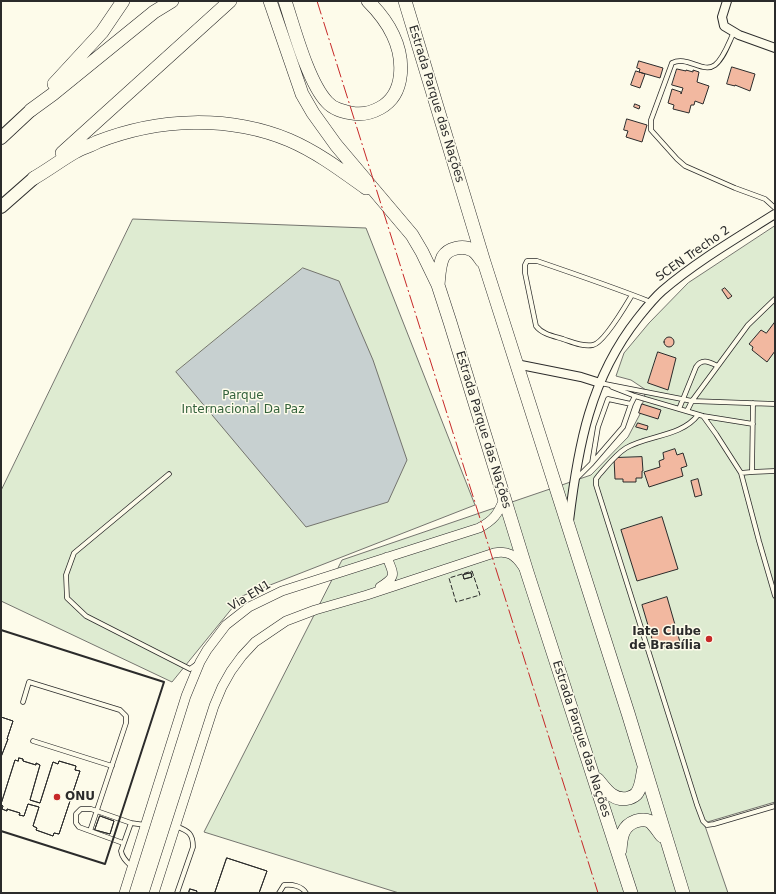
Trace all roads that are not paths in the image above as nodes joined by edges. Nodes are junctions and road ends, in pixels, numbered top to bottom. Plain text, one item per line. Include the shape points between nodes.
1 (123, 1) edge
2 (172, 1) edge
3 (230, 1) edge
4 (270, 1) edge
5 (285, 1) edge
6 (368, 1) edge
7 (395, 1) edge
8 (405, 1) edge
9 (727, 1) edge
10 (410, 18) junction
11 (734, 32) junction
12 (775, 48) edge
13 (31, 110) junction
14 (1, 138) edge
15 (34, 178) junction
16 (383, 201) junction
17 (1, 207) edge
18 (775, 208) edge
19 (775, 214) edge
20 (484, 262) junction
21 (438, 285) junction
22 (632, 295) junction
23 (775, 299) edge
24 (651, 302) junction
25 (516, 364) junction
26 (718, 366) junction
27 (600, 383) junction
28 (635, 396) junction
29 (683, 399) junction
30 (692, 401) junction
31 (753, 403) junction
32 (630, 404) junction
33 (775, 404) edge
34 (679, 409) junction
35 (687, 411) junction
36 (700, 415) junction
37 (753, 424) junction
38 (592, 463) junction
39 (775, 471) edge
40 (752, 472) junction
41 (741, 473) junction
42 (169, 474) dead end
43 (574, 480) junction
44 (504, 499) junction
45 (568, 526) junction
46 (387, 556) junction
47 (527, 572) junction
48 (367, 595) junction
49 (775, 596) edge
50 (200, 662) junction
51 (22, 702) dead end
52 (33, 741) dead end
53 (112, 766) junction
54 (644, 766) junction
55 (593, 774) junction
56 (775, 806) edge
57 (96, 812) junction
58 (131, 823) junction
59 (145, 825) junction
60 (176, 826) junction
61 (90, 831) junction
62 (666, 842) junction
63 (123, 843) junction
64 (620, 857) junction
65 (132, 868) junction
66 (124, 893) edge
67 (154, 893) edge
68 (177, 893) edge
69 (280, 893) edge
70 (306, 893) edge
71 (631, 893) edge
72 (683, 893) edge

1 - 13 highway via 102,32
2 - 13 highway via 154,12
3 - 15 highway
4 - 16 highway, Estrada Parque das Nações via 302,94 336,145
5 - 6 highway via 321,95 334,108 355,114 370,113 385,105 395,93 401,77 400,61 393,35 378,11
7 - 10 highway
8 - 10 highway, Estrada Parque das Nações
9 - 11 street via 722,21 724,26
10 - 20 highway, Estrada Parque das Nações
11 - 12 street
11 - 18 lane via 715,65 706,68 681,60 672,63 650,126 685,166 765,199
13 - 14 main road
15 - 16 highway via 76,151 113,136 150,126 185,122 223,123 245,126 290,140 321,156
15 - 17 main road
16 - 21 highway, Estrada Parque das Nações via 412,235
19 - 24 street, SCEN Trecho 2 via 686,271
20 - 21 highway via 472,250 451,250 445,254 442,261
20 - 25 highway, Estrada Parque das Nações
21 - 44 highway, Estrada Parque das Nações
22 - 22 lane via 537,261 530,260 525,265 536,326 541,332 577,344 589,346 601,341
22 - 24 lane
23 - 26 lane via 748,325
24 - 27 street, SCEN Trecho 2 via 619,345
25 - 27 street
25 - 45 highway, Estrada Parque das Nações
26 - 29 lane via 704,361 699,363
26 - 30 lane
27 - 28 lane
27 - 29 lane
27 - 43 street, SCEN Trecho 2 via 581,440
28 - 32 lane
28 - 34 lane
29 - 30 lane
29 - 34 lane
30 - 31 lane
30 - 35 lane
31 - 33 lane
31 - 37 lane
32 - 38 lane via 623,427
32 - 38 lane via 608,399 598,427
34 - 35 lane
35 - 36 lane
36 - 37 lane
36 - 41 lane via 716,434
36 - 56 lane via 686,427 625,449 599,475 596,485 703,821 707,825 714,824
37 - 40 lane
38 - 43 lane
39 - 40 lane
40 - 41 lane
41 - 49 lane
42 - 50 lane via 74,553 66,575 67,598 86,616 190,668
43 - 45 street, SCEN Trecho 2
44 - 46 street, Via EN1 via 493,519 483,526
44 - 47 highway, Estrada Parque das Nações
45 - 54 highway, Estrada Parque das Nações
46 - 48 street via 392,578
46 - 50 street, Via EN1 via 282,591 249,607 226,625
47 - 48 street via 511,554 498,552
47 - 55 highway, Estrada Parque das Nações
48 - 60 street via 286,621 255,642 242,656 222,687 214,706
50 - 59 street, Via EN1 via 186,696
51 - 53 lane via 29,682 120,710 126,716 126,723
52 - 53 lane
53 - 57 lane
54 - 55 highway via 640,788 634,796 626,799 612,795
54 - 62 highway, Estrada Parque das Nações
55 - 64 highway, Estrada Parque das Nações
57 - 58 lane
57 - 61 lane
57 - 61 lane via 81,809 76,814 76,823 79,827
58 - 59 lane
58 - 63 lane
59 - 65 street, Via EN1
60 - 67 street
60 - 68 lane via 187,831 193,840
61 - 63 lane
62 - 64 highway via 650,822 640,820 625,828 622,833
62 - 72 highway, Estrada Parque das Nações
63 - 65 lane via 122,855
64 - 71 highway, Estrada Parque das Nações
65 - 66 street, Via EN1
69 - 70 lane via 284,885 304,890

